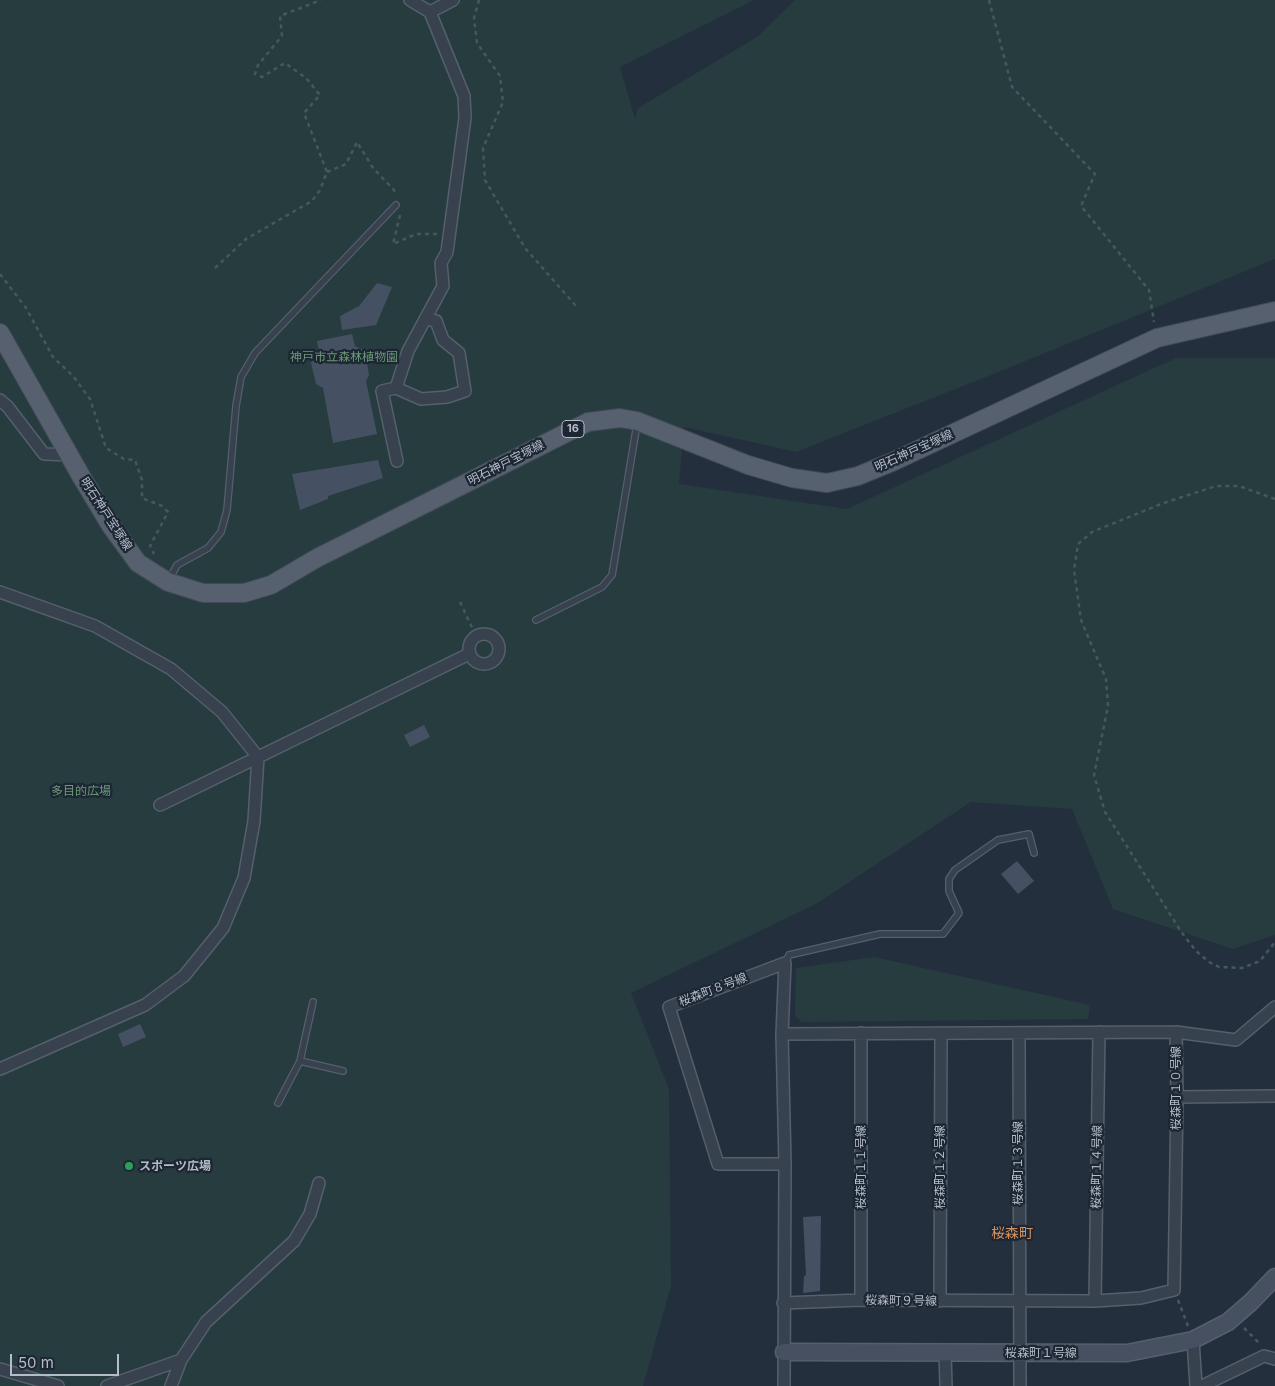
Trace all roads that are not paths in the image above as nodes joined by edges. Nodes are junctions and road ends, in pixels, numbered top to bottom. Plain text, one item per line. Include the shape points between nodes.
1 (410, 0) edge
2 (453, 0) edge
3 (430, 12) junction
4 (396, 205) road end
5 (1275, 311) edge
6 (425, 319) junction
7 (0, 333) edge
8 (396, 388) junction
9 (0, 400) edge
10 (637, 421) junction
11 (70, 455) junction
12 (397, 461) dead end
13 (168, 582) junction
14 (0, 592) edge
15 (536, 620) dead end
16 (469, 654) junction
17 (258, 757) junction
18 (160, 805) dead end
19 (1034, 853) dead end
20 (785, 963) junction
21 (313, 1002) dead end
22 (1275, 1007) edge
23 (1099, 1032) junction
24 (1176, 1032) junction
25 (861, 1033) junction
26 (941, 1033) junction
27 (1019, 1033) junction
28 (782, 1034) junction
29 (300, 1061) junction
30 (0, 1069) edge
31 (343, 1071) dead end
32 (1177, 1096) junction
33 (1275, 1096) edge
34 (278, 1102) dead end
35 (785, 1164) junction
36 (319, 1183) dead end
37 (1275, 1277) edge
38 (861, 1300) junction
39 (940, 1301) junction
40 (1018, 1301) junction
41 (1095, 1301) junction
42 (784, 1303) junction
43 (1193, 1340) junction
44 (784, 1352) junction
45 (945, 1352) junction
46 (1019, 1353) junction
47 (1275, 1359) edge
48 (181, 1360) junction
49 (0, 1370) edge
50 (58, 1386) edge
51 (107, 1386) edge
52 (170, 1386) edge
53 (784, 1386) edge
54 (946, 1386) edge
55 (1020, 1386) edge
56 (1196, 1386) edge
57 (1202, 1386) edge

1 - 3 street
2 - 3 street
3 - 6 street via 464,96 465,118 450,235 441,263 443,286
4 - 13 lane via 255,353 242,377 236,406 227,510 221,532 208,548 177,565
5 - 10 main road, 明石神戸宝塚線 / 16 via 1157,338 892,462 858,476 827,483 792,478 748,465
6 - 8 street via 408,352
6 - 8 street via 436,321 442,340 458,353 465,391 447,397 421,399
7 - 11 main road, 明石神戸宝塚線 / 16
8 - 12 street via 382,391
9 - 11 street via 44,454
10 - 13 main road, 明石神戸宝塚線 / 16 via 620,418 588,422 317,558 271,585 244,593 203,593
10 - 15 lane via 612,575 602,587
11 - 13 main road, 明石神戸宝塚線 / 16 via 111,526 138,563
14 - 17 street via 95,626 171,669 222,712
16 - 16 street via 469,643 476,636 485,634 493,637 498,645 498,654 483,664
16 - 17 street
17 - 18 street
17 - 30 street via 254,821 244,878 222,928 184,976 145,1005
19 - 20 lane via 1029,834 998,840 955,870 949,879 950,891 959,913 943,934 880,934 789,955
20 - 28 street
20 - 35 street, 桜森町８号線 via 668,1007 718,1164
21 - 29 lane
22 - 24 street via 1236,1040
23 - 24 street, 桜森町１０号線
23 - 27 street, 桜森町１０号線
23 - 41 street, 桜森町１４号線
24 - 32 street, 桜森町１０号線
25 - 26 street, 桜森町１０号線
25 - 28 street, 桜森町１０号線
25 - 38 street, 桜森町１１号線
26 - 27 street, 桜森町１０号線
26 - 39 street, 桜森町１２号線
27 - 40 street, 桜森町１３号線
28 - 35 street
29 - 31 lane
29 - 34 lane
32 - 33 street
32 - 41 street, 桜森町１０号線 via 1174,1290 1141,1298
35 - 42 street
36 - 48 street via 310,1214 294,1241 206,1322
37 - 43 street, 桜森町１号線 via 1233,1317
38 - 39 street, 桜森町９号線
38 - 42 street, 桜森町９号線
39 - 40 street, 桜森町９号線
40 - 41 street
40 - 46 street, 桜森町１３号線
42 - 44 street
43 - 46 street, 桜森町１号線 via 1127,1353
43 - 56 street
44 - 45 street, 桜森町１号線
44 - 53 street
45 - 46 street, 桜森町１号線
45 - 54 street
46 - 55 street, 桜森町１３号線
47 - 57 street via 1264,1356
48 - 51 street
48 - 52 street
49 - 50 street

